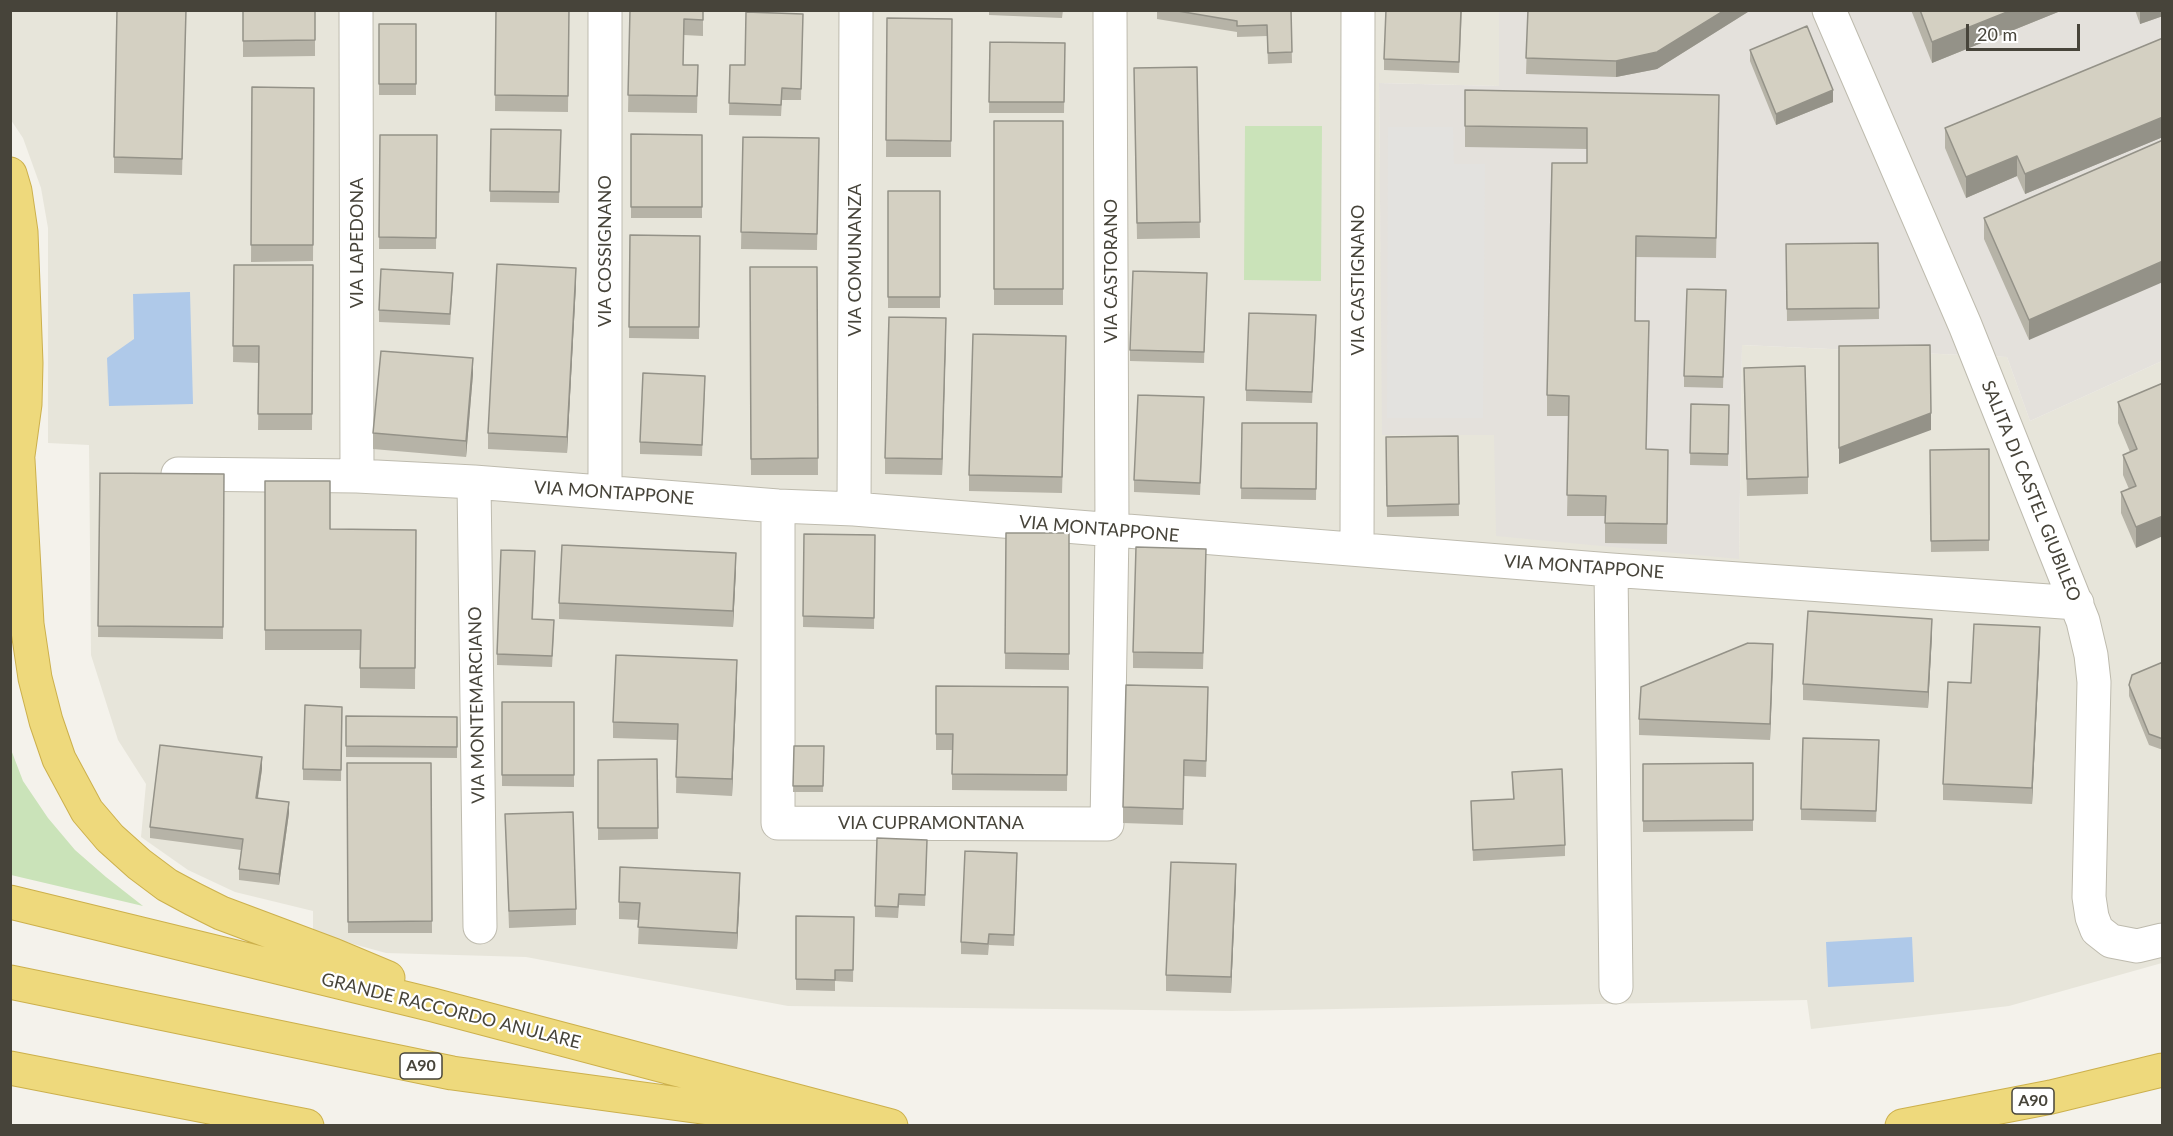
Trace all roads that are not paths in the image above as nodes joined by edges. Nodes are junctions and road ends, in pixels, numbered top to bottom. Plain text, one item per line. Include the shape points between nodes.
1 (356, 10) edge
2 (605, 10) edge
3 (856, 10) edge
4 (1110, 10) edge
5 (1358, 10) edge
6 (1829, 10) edge
7 (10, 174) edge
8 (14, 445) edge
9 (144, 474) edge
10 (357, 476) junction
11 (474, 482) junction
12 (605, 491) junction
13 (778, 506) junction
14 (854, 509) junction
15 (1112, 531) junction
16 (1357, 549) junction
17 (1611, 570) junction
18 (2077, 603) junction
19 (10, 902) edge
20 (480, 927) dead end
21 (2163, 940) edge
22 (10, 982) edge
23 (1616, 987) dead end
24 (434, 1005) junction
25 (10, 1068) edge
26 (2163, 1070) edge
27 (307, 1125) edge
28 (836, 1125) edge
29 (891, 1125) edge
30 (1902, 1125) edge

1 - 10 street, VIA LAPEDONA
2 - 12 street, VIA COSSIGNANO
3 - 14 street, VIA COMUNANZA
4 - 15 street, VIA CASTORANO
5 - 16 street, VIA CASTIGNANO
6 - 18 street, SALITA DI CASTEL GIUBILEO via 1965,326
7 - 8 highway via 21,232 26,373 25,405
8 - 24 highway via 27,624 35,678 59,759 87,811 110,838 167,885 221,913 375,972
9 - 10 street, VIA MONTAPPONE
10 - 11 street, VIA MONTAPPONE
11 - 12 street, VIA MONTAPPONE
11 - 20 street, VIA MONTEMARCIANO
12 - 13 street, VIA MONTAPPONE
13 - 14 street, VIA MONTAPPONE
13 - 15 street, VIA CUPRAMONTANA via 778,823 1107,824
14 - 15 street, VIA MONTAPPONE
15 - 16 street, VIA MONTAPPONE
16 - 17 street, VIA MONTAPPONE
17 - 18 street, VIA MONTAPPONE
17 - 23 street
18 - 21 street, SALITA DI CASTEL GIUBILEO via 2089,641 2094,682 2089,897 2092,917 2104,937 2119,943 2137,946
19 - 24 highway, GRANDE RACCORDO ANULARE
22 - 28 highway, A90 via 452,1073
24 - 29 highway, GRANDE RACCORDO ANULARE
25 - 27 highway
26 - 30 highway, A90 via 2051,1098

